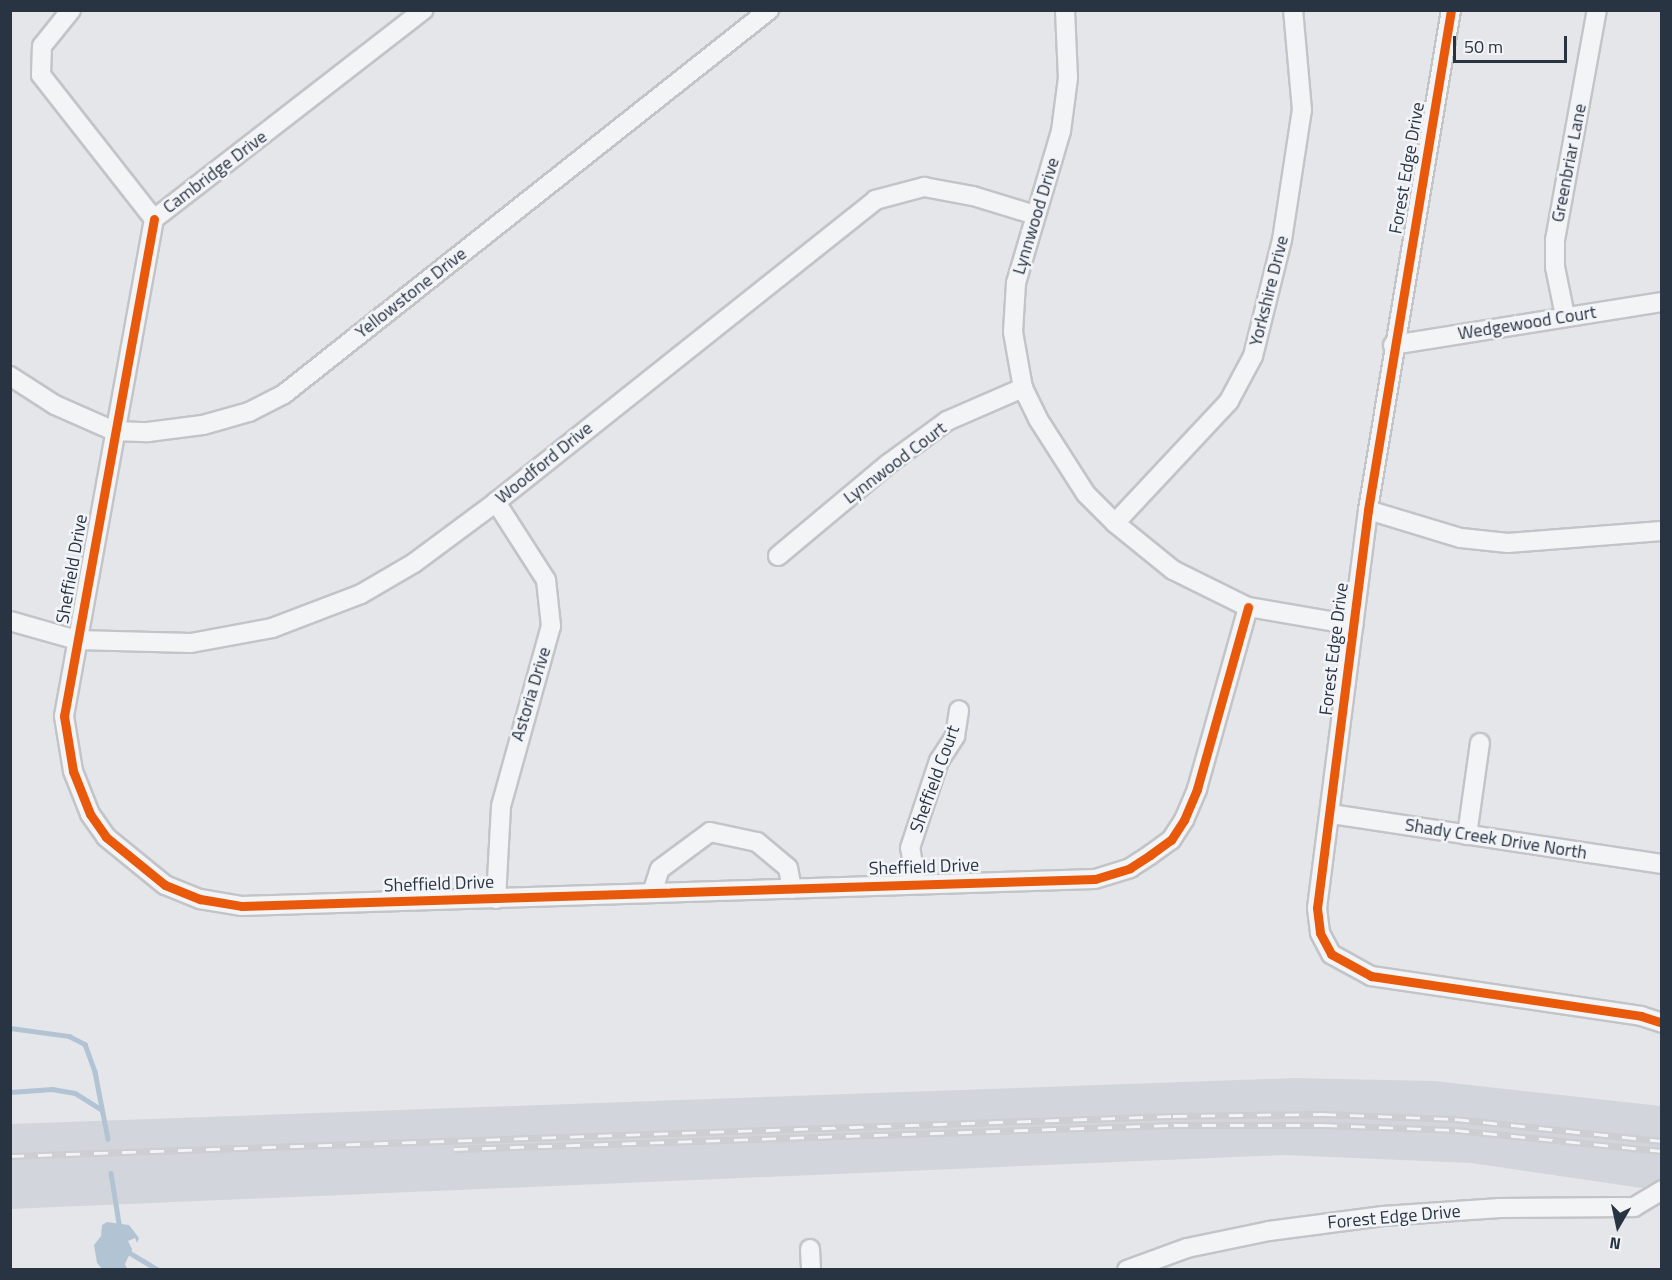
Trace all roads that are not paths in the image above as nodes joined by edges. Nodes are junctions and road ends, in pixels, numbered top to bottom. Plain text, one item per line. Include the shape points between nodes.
1 (71, 10) edge
2 (423, 10) edge
3 (769, 10) edge
4 (1065, 10) edge
5 (1293, 10) edge
6 (1451, 10) edge
7 (1597, 10) edge
8 (1035, 215) junction
9 (154, 219) junction
10 (1662, 302) edge
11 (1565, 316) junction
12 (1393, 345) junction
13 (10, 376) edge
14 (1023, 388) junction
15 (114, 431) junction
16 (496, 502) junction
17 (1368, 510) junction
18 (1115, 523) junction
19 (1662, 531) edge
20 (778, 556) dead end
21 (1248, 607) junction
22 (10, 621) edge
23 (1353, 626) junction
24 (77, 640) junction
25 (958, 710) dead end
26 (1479, 743) dead end
27 (1331, 814) junction
28 (1467, 835) junction
29 (1662, 864) edge
30 (916, 884) junction
31 (792, 889) junction
32 (652, 893) junction
33 (496, 899) junction
34 (1662, 1023) edge
35 (1662, 1190) edge
36 (810, 1249) dead end
37 (811, 1269) edge
38 (1127, 1269) edge

1 - 9 street, Cambridge Drive via 42,46 41,75
2 - 9 street, Cambridge Drive
3 - 15 street, Yellowstone Drive via 284,394 249,412 204,425 148,432
4 - 8 street, Lynnwood Drive via 1068,78 1061,131
5 - 18 street, Yorkshire Drive via 1302,110 1282,240 1253,356 1229,401
6 - 12 street, Forest Edge Drive
7 - 11 street, Greenbriar Lane via 1555,240 1555,267
8 - 14 street, Lynnwood Drive via 1016,283 1013,332
8 - 16 street, Woodford Drive via 973,196 924,187 875,200
9 - 15 street, Sheffield Drive
10 - 11 street, Wedgewood Court
11 - 12 street, Wedgewood Court
12 - 17 street, Forest Edge Drive
13 - 15 street, Yellowstone Drive via 55,405
14 - 18 street, Lynnwood Drive via 1065,465
14 - 20 street, Lynnwood Court via 948,421 888,464
15 - 24 street, Sheffield Drive
16 - 24 street, Woodford Drive via 414,563 361,594 272,628 191,643
16 - 33 street, Astoria Drive via 546,580 551,626 501,806
17 - 19 street via 1461,538 1508,543
17 - 23 street, Forest Edge Drive
18 - 21 street, Lynnwood Drive via 1173,570
21 - 23 street, Lynnwood Drive
21 - 30 street, Sheffield Drive via 1197,789 1171,840 1130,868 1095,879
22 - 24 street, Woodford Drive
23 - 27 street, Forest Edge Drive
24 - 33 street, Sheffield Drive via 64,716 73,771 90,814 106,837 165,885 200,899 242,906
25 - 30 street, Sheffield Court via 955,736 939,761 910,848
26 - 28 street
27 - 28 street, Shady Creek Drive North
27 - 34 street, Forest Edge Drive via 1317,908 1320,933 1331,954 1348,967 1371,976 1641,1016
28 - 29 street, Shady Creek Drive North
30 - 31 street, Sheffield Drive
31 - 32 street, Sheffield Drive
31 - 32 street via 788,868 757,842 710,832 660,869
32 - 33 street, Sheffield Drive
35 - 38 street, Forest Edge Drive via 1634,1207 1500,1208 1383,1216 1269,1231 1187,1248
36 - 37 street

